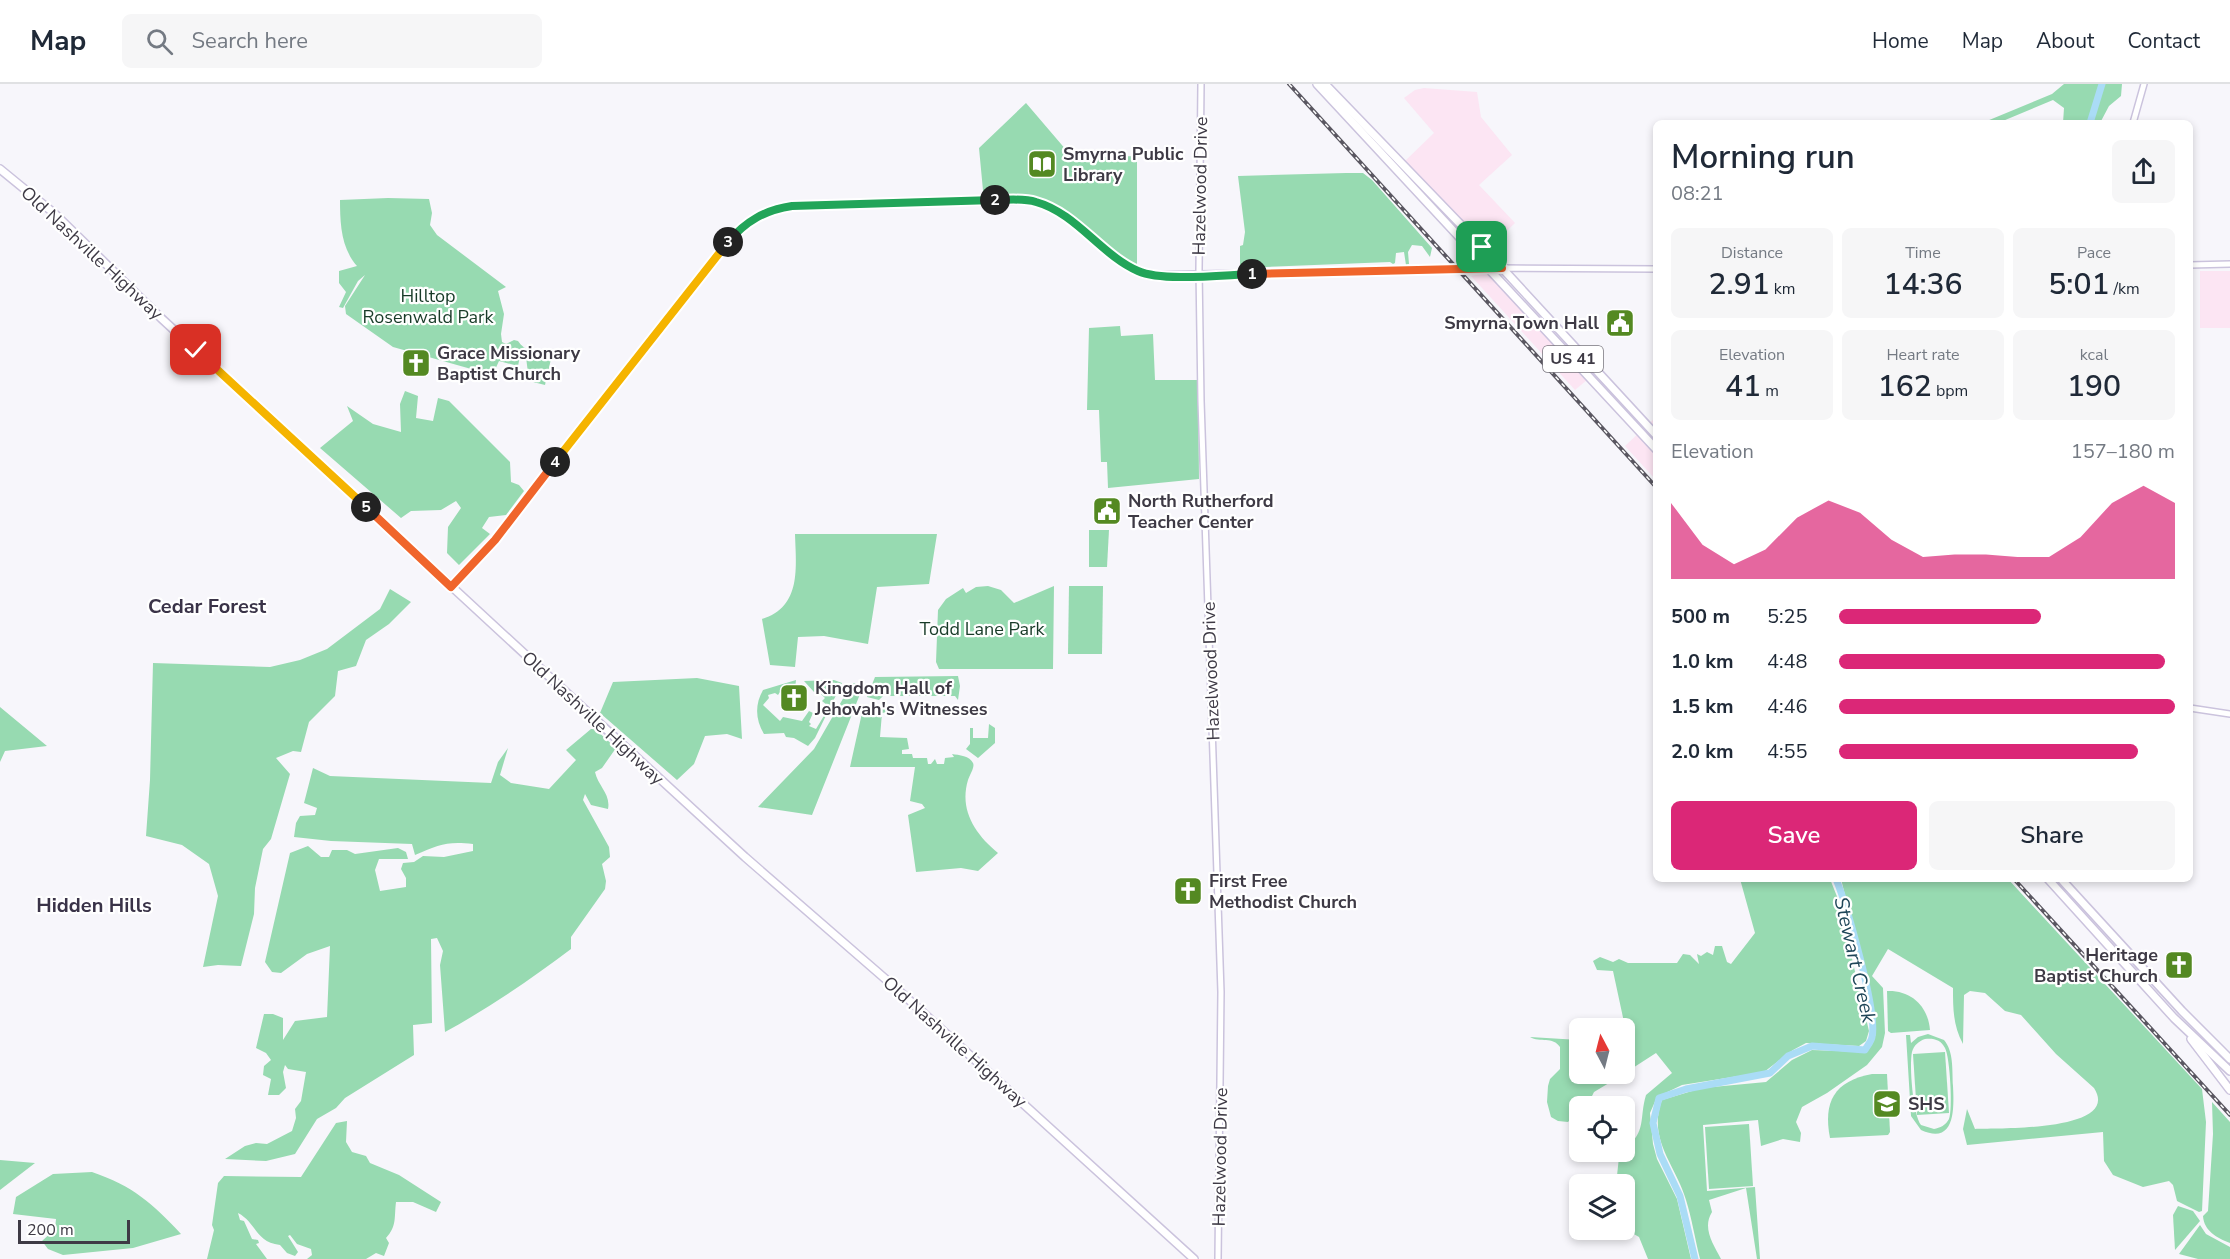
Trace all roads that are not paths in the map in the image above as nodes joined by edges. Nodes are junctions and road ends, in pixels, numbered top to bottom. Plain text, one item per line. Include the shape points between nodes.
1 (1202, 84) edge
2 (1317, 84) edge
3 (1325, 84) edge
4 (2144, 84) edge
5 (2134, 120) edge
6 (0, 168) edge
7 (2230, 264) edge
8 (2193, 265) edge
9 (1489, 268) junction
10 (1502, 268) junction
11 (1653, 269) edge
12 (1199, 276) junction
13 (1560, 330) junction
14 (1551, 335) junction
15 (1630, 408) junction
16 (1623, 414) junction
17 (1653, 432) edge
18 (1653, 446) edge
19 (451, 587) junction
20 (2193, 708) edge
21 (2230, 714) edge
22 (2051, 882) edge
23 (2064, 882) edge
24 (2143, 969) junction
25 (2136, 975) junction
26 (2182, 1011) junction
27 (2177, 1020) junction
28 (2230, 1059) edge
29 (2230, 1071) edge
30 (2230, 1090) edge
31 (1194, 1259) edge
32 (1218, 1259) edge

1 - 12 street, Hazelwood Drive
2 - 9 main road, US 41
3 - 10 main road, US 41
4 - 5 street
6 - 19 main road, Old Nashville Highway via 62,221
7 - 8 street
9 - 10 street
9 - 12 street
9 - 14 main road, US 41
10 - 11 street
10 - 13 main road, US 41
12 - 19 street via 1137,271 1055,211 1031,201 792,206 772,210 751,220 725,246 495,540
12 - 32 street, Hazelwood Drive via 1221,992
13 - 14 main road
13 - 15 main road, US 41
14 - 16 main road, US 41
15 - 16 main road
15 - 17 main road, US 41
16 - 18 main road, US 41
19 - 31 main road, Old Nashville Highway via 745,857 897,989
20 - 21 street
22 - 25 main road
23 - 24 main road
24 - 25 main road
24 - 26 main road
25 - 27 main road
26 - 27 main road
26 - 28 main road
27 - 29 main road
27 - 30 main road

